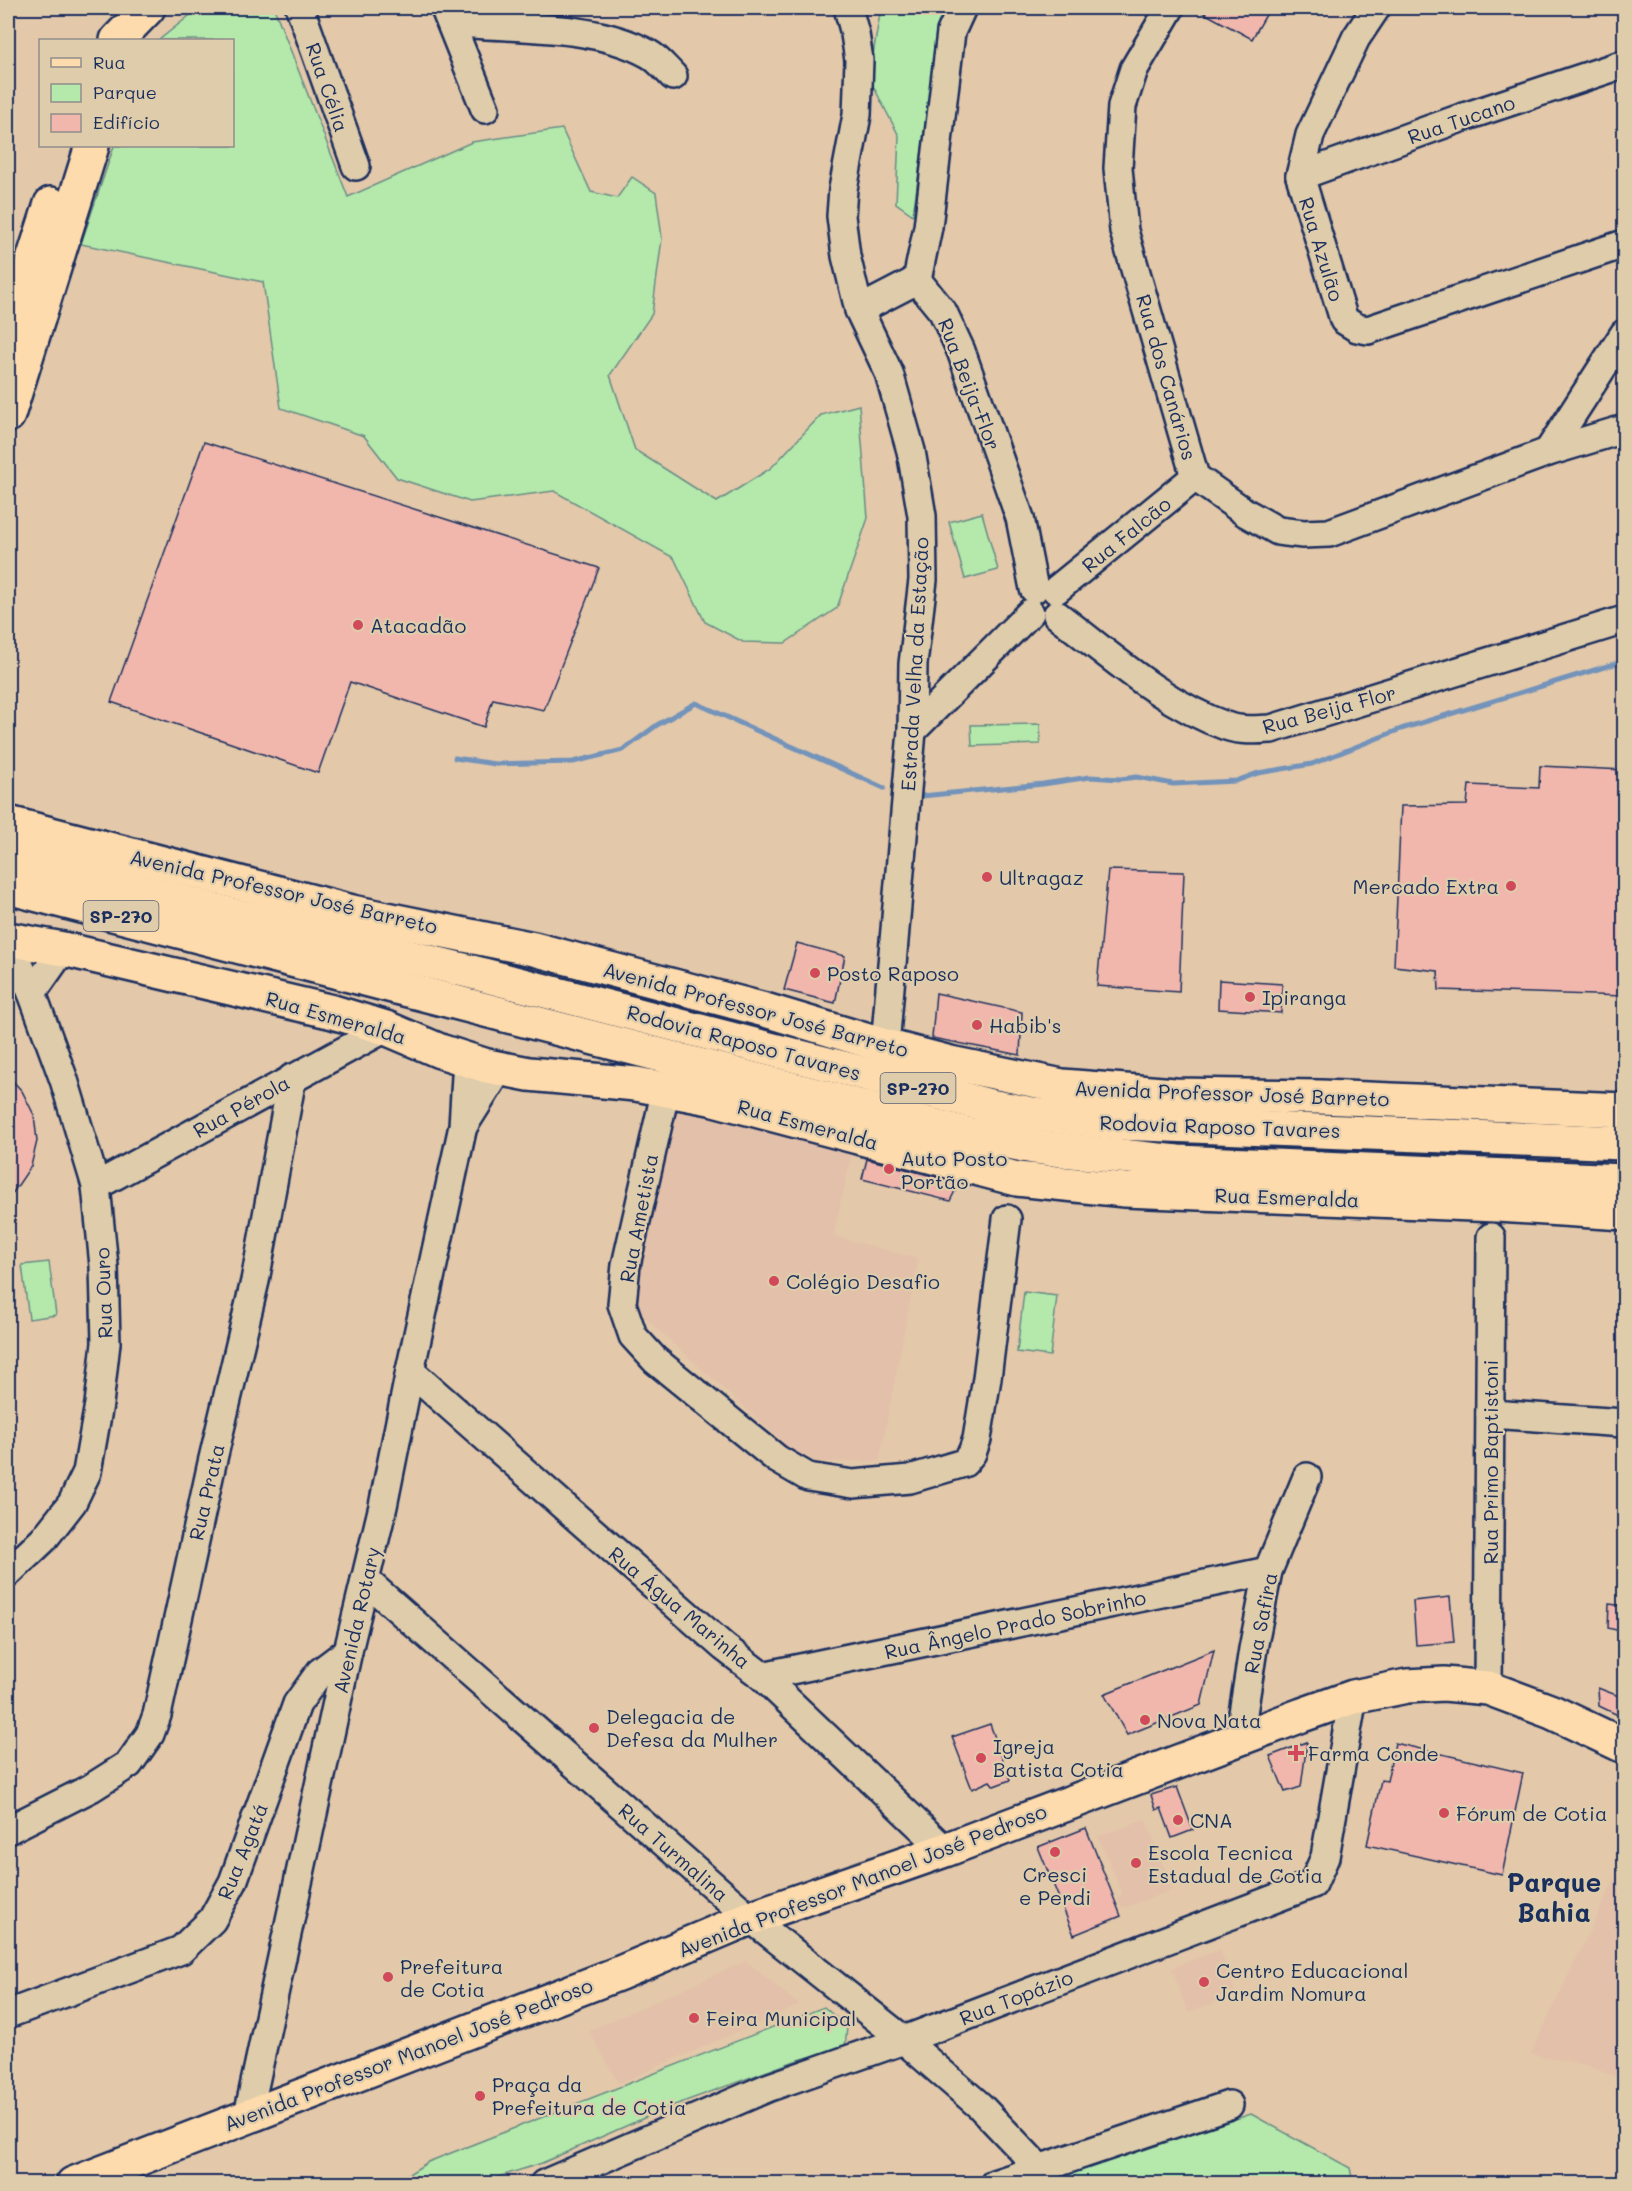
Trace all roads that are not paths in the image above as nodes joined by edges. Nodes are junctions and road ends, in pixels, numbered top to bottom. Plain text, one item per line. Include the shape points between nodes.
1 (300, 8) edge
2 (848, 8) edge
3 (962, 8) edge
4 (1170, 8) edge
5 (1376, 8) edge
6 (448, 15) edge
7 (1624, 64) edge
8 (673, 76) dead end
9 (485, 109) dead end
10 (71, 147) edge
11 (92, 147) edge
12 (356, 166) dead end
13 (1300, 176) junction
14 (1624, 244) edge
15 (917, 280) junction
16 (859, 310) junction
17 (1624, 334) edge
18 (8, 338) edge
19 (14, 378) edge
20 (8, 416) edge
21 (1624, 429) edge
22 (1548, 452) junction
23 (1196, 477) junction
24 (1044, 602) junction
25 (1624, 620) edge
26 (912, 731) junction
27 (8, 823) edge
28 (8, 856) edge
29 (8, 887) edge
30 (231, 930) junction
31 (8, 940) edge
32 (63, 949) junction
33 (32, 993) junction
34 (386, 1028) junction
35 (885, 1046) junction
36 (467, 1059) junction
37 (500, 1068) junction
38 (292, 1078) junction
39 (666, 1089) junction
40 (1624, 1110) edge
41 (463, 1126) junction
42 (1624, 1143) edge
43 (1624, 1181) edge
44 (96, 1186) junction
45 (1624, 1213) edge
46 (1007, 1219) dead end
47 (1491, 1237) dead end
48 (410, 1371) junction
49 (1490, 1414) junction
50 (1624, 1423) edge
51 (1307, 1477) dead end
52 (1268, 1571) junction
53 (8, 1573) edge
54 (365, 1580) junction
55 (348, 1651) junction
56 (762, 1676) junction
57 (1488, 1688) junction
58 (1353, 1697) junction
59 (1239, 1738) junction
60 (1624, 1746) edge
61 (8, 1830) edge
62 (945, 1850) junction
63 (750, 1918) junction
64 (8, 2014) edge
65 (904, 2040) junction
66 (1229, 2105) dead end
67 (248, 2115) junction
68 (1039, 2168) junction
69 (74, 2184) edge
70 (544, 2184) edge
71 (994, 2184) edge

1 - 12 street, Rua Célia
2 - 16 street, Estrada Velha da Estação via 859,60 857,115 841,216
3 - 15 street via 947,51 932,193
4 - 23 street, Rua dos Canários via 1134,69 1122,106 1118,168 1124,231
5 - 13 street, Rua Azulão via 1356,38 1310,135
6 - 8 street via 490,27 598,36 651,55
6 - 9 street
7 - 13 street, Rua Tucano
10 - 18 main road
11 - 19 main road
13 - 14 street, Rua Azulão via 1344,320 1357,328 1368,330
15 - 16 street
15 - 24 street, Rua Beija-Flor via 943,312 961,351 1020,518
16 - 26 street, Estrada Velha da Estação via 890,373 911,451 922,516
17 - 22 street
19 - 20 main road
21 - 22 street, Rua dos Canários
22 - 23 street, Rua dos Canários via 1329,533 1278,531
23 - 24 street, Rua Falcão
24 - 25 street, Rua Beija Flor via 1175,701 1227,726 1247,730 1271,729
24 - 26 street, Rua Falcão
26 - 35 street, Estrada Velha da Estação
27 - 35 main road, Avenida Professor José Barreto via 352,912 534,949
28 - 30 main road, SP-270
29 - 30 main road, SP-270
30 - 35 main road via 271,916 794,1038
30 - 42 main road, Rodovia Raposo Tavares / SP-270 via 472,972 1032,1114 1118,1124
30 - 43 main road, Rodovia Raposo Tavares / SP-270 via 956,1131 1034,1147 1178,1162
31 - 32 main road, Rua Esmeralda
31 - 33 street, Rua Ouro
32 - 33 street
32 - 34 main road, Rua Esmeralda
33 - 44 street, Rua Ouro
34 - 36 main road, Rua Esmeralda
34 - 38 street, Rua Pérola
35 - 40 main road, Avenida Professor José Barreto via 1062,1086 1176,1095
36 - 37 main road, Rua Esmeralda
36 - 41 street, Avenida Rotary
37 - 39 main road, Rua Esmeralda
37 - 41 street, Avenida Rotary
38 - 44 street, Rua Pérola
38 - 61 street, Rua Prata via 255,1281 150,1734 129,1764
39 - 45 main road, Rua Esmeralda via 1017,1179 1125,1190
39 - 46 street, Rua Ametista via 626,1265 622,1304 633,1336 654,1360 777,1459 808,1477 853,1484 910,1479 964,1463 972,1454 987,1378
41 - 48 street, Avenida Rotary
44 - 53 street, Rua Ouro via 104,1266 105,1343 87,1472 72,1503 43,1540
47 - 49 street, Rua Primo Baptistoni
48 - 54 street, Avenida Rotary
48 - 56 street, Rua Água Marinha
49 - 50 street
49 - 57 street, Rua Primo Baptistoni
51 - 52 street, Rua Safira
52 - 56 street, Rua Ângelo Prado Sobrinho
52 - 59 street, Rua Safira
54 - 55 street, Avenida Rotary
54 - 63 street, Rua Turmalina
55 - 64 street, Rua Agatá via 320,1672 297,1704 233,1882 212,1920 181,1950
55 - 67 street, Avenida Rotary
56 - 62 street, Rua Água Marinha
57 - 58 main road, Avenida Professor Manoel José Pedroso via 1444,1683
57 - 60 main road, Avenida Professor Manoel José Pedroso via 1552,1712
58 - 59 main road, Avenida Professor Manoel José Pedroso
58 - 65 street, Rua Topázio via 1324,1857 1312,1884
59 - 62 main road, Avenida Professor Manoel José Pedroso
62 - 63 main road, Avenida Professor Manoel José Pedroso
63 - 65 street, Rua Turmalina
63 - 67 main road, Avenida Professor Manoel José Pedroso via 620,1973
65 - 68 street, Rua Turmalina via 980,2106
65 - 70 street, Rua Topázio via 767,2088
66 - 68 street
67 - 69 main road, Avenida Professor Manoel José Pedroso
68 - 71 street

